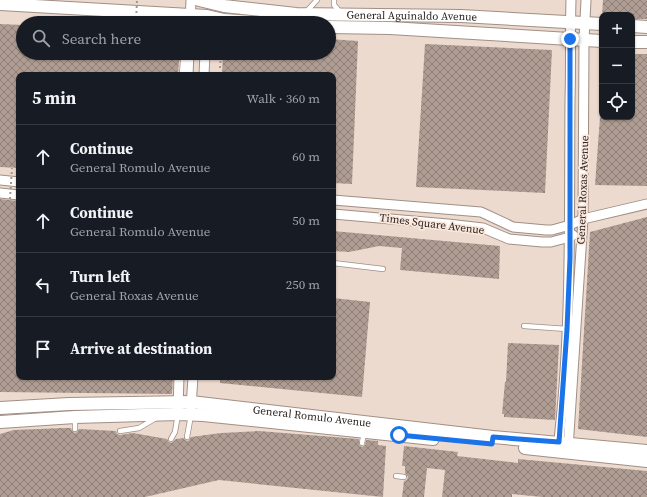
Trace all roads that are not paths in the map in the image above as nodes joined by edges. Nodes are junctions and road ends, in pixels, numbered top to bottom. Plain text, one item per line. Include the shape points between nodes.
1 (191, 0) edge
2 (317, 0) edge
3 (334, 0) edge
4 (571, 0) edge
5 (586, 0) edge
6 (204, 1) edge
7 (0, 4) edge
8 (304, 14) junction
9 (342, 14) junction
10 (376, 15) junction
11 (153, 16) edge
12 (191, 16) edge
13 (206, 16) edge
14 (570, 23) junction
15 (585, 24) junction
16 (599, 24) edge
17 (336, 26) edge
18 (635, 26) edge
19 (647, 26) edge
20 (376, 27) junction
21 (570, 39) junction
22 (584, 40) junction
23 (599, 41) edge
24 (635, 42) edge
25 (647, 42) edge
26 (183, 60) edge
27 (189, 60) edge
28 (205, 60) edge
29 (182, 72) edge
30 (188, 72) edge
31 (204, 72) edge
32 (0, 180) edge
33 (16, 182) edge
34 (0, 193) edge
35 (16, 195) edge
36 (336, 200) edge
37 (647, 204) edge
38 (336, 214) edge
39 (594, 217) junction
40 (583, 219) junction
41 (570, 225) junction
42 (582, 229) junction
43 (570, 237) junction
44 (336, 263) edge
45 (383, 268) dead end
46 (524, 326) dead end
47 (567, 329) junction
48 (179, 380) edge
49 (193, 380) edge
50 (178, 402) junction
51 (191, 402) junction
52 (69, 404) junction
53 (0, 408) edge
54 (178, 414) junction
55 (161, 415) junction
56 (191, 415) junction
57 (0, 422) edge
58 (75, 423) junction
59 (120, 431) dead end
60 (363, 432) junction
61 (187, 437) dead end
62 (171, 439) dead end
63 (563, 447) junction
64 (647, 451) edge
65 (647, 461) edge
66 (396, 476) dead end
67 (404, 477) dead end

1 - 12 street
2 - 8 lane
3 - 9 lane via 334,5
4 - 14 street, General Roxas Avenue
5 - 15 street, General Roxas Avenue
6 - 8 street, General Aguinaldo Avenue via 224,6
6 - 13 street
7 - 11 street
8 - 9 street, General Aguinaldo Avenue
9 - 10 street, General Aguinaldo Avenue
10 - 14 street, General Aguinaldo Avenue via 462,16
10 - 20 lane
14 - 15 street, General Aguinaldo Avenue
14 - 21 street, General Roxas Avenue
15 - 16 street, General Aguinaldo Avenue
15 - 22 street, General Roxas Avenue
17 - 20 street, General Aguinaldo Avenue
18 - 19 street
20 - 21 street, General Aguinaldo Avenue
21 - 22 street, General Aguinaldo Avenue
21 - 41 street, General Roxas Avenue
22 - 23 street, General Aguinaldo Avenue
22 - 40 street, General Roxas Avenue
24 - 25 street
26 - 29 lane
27 - 30 street
28 - 31 street
32 - 33 street
34 - 35 street
36 - 41 street, Times Square Avenue via 481,212 513,227 552,230
37 - 39 street, Times Square Avenue
38 - 43 street, Times Square Avenue via 483,228 510,238 551,242
39 - 40 street, Times Square Avenue
39 - 42 street, Times Square Avenue
40 - 41 street, Times Square Avenue
40 - 42 street, General Roxas Avenue
41 - 43 street, General Roxas Avenue
42 - 43 street, Times Square Avenue
42 - 63 street, General Roxas Avenue
43 - 47 street, General Roxas Avenue
44 - 45 lane
46 - 47 lane
47 - 63 street, General Roxas Avenue
48 - 50 street
49 - 51 street
50 - 51 street, General Romulo Avenue
50 - 52 street, General Romulo Avenue
50 - 54 street
51 - 56 street
51 - 60 street, General Romulo Avenue
52 - 53 street, General Romulo Avenue
52 - 58 lane
54 - 55 street, General Romulo Avenue
54 - 56 street, General Romulo Avenue
54 - 62 lane
55 - 58 street, General Romulo Avenue
55 - 59 lane via 139,428
56 - 60 street, General Romulo Avenue
56 - 61 lane
57 - 58 street, General Romulo Avenue
60 - 63 street, General Romulo Avenue
63 - 64 street, General Romulo Avenue
63 - 65 street, General Romulo Avenue
66 - 67 lane

